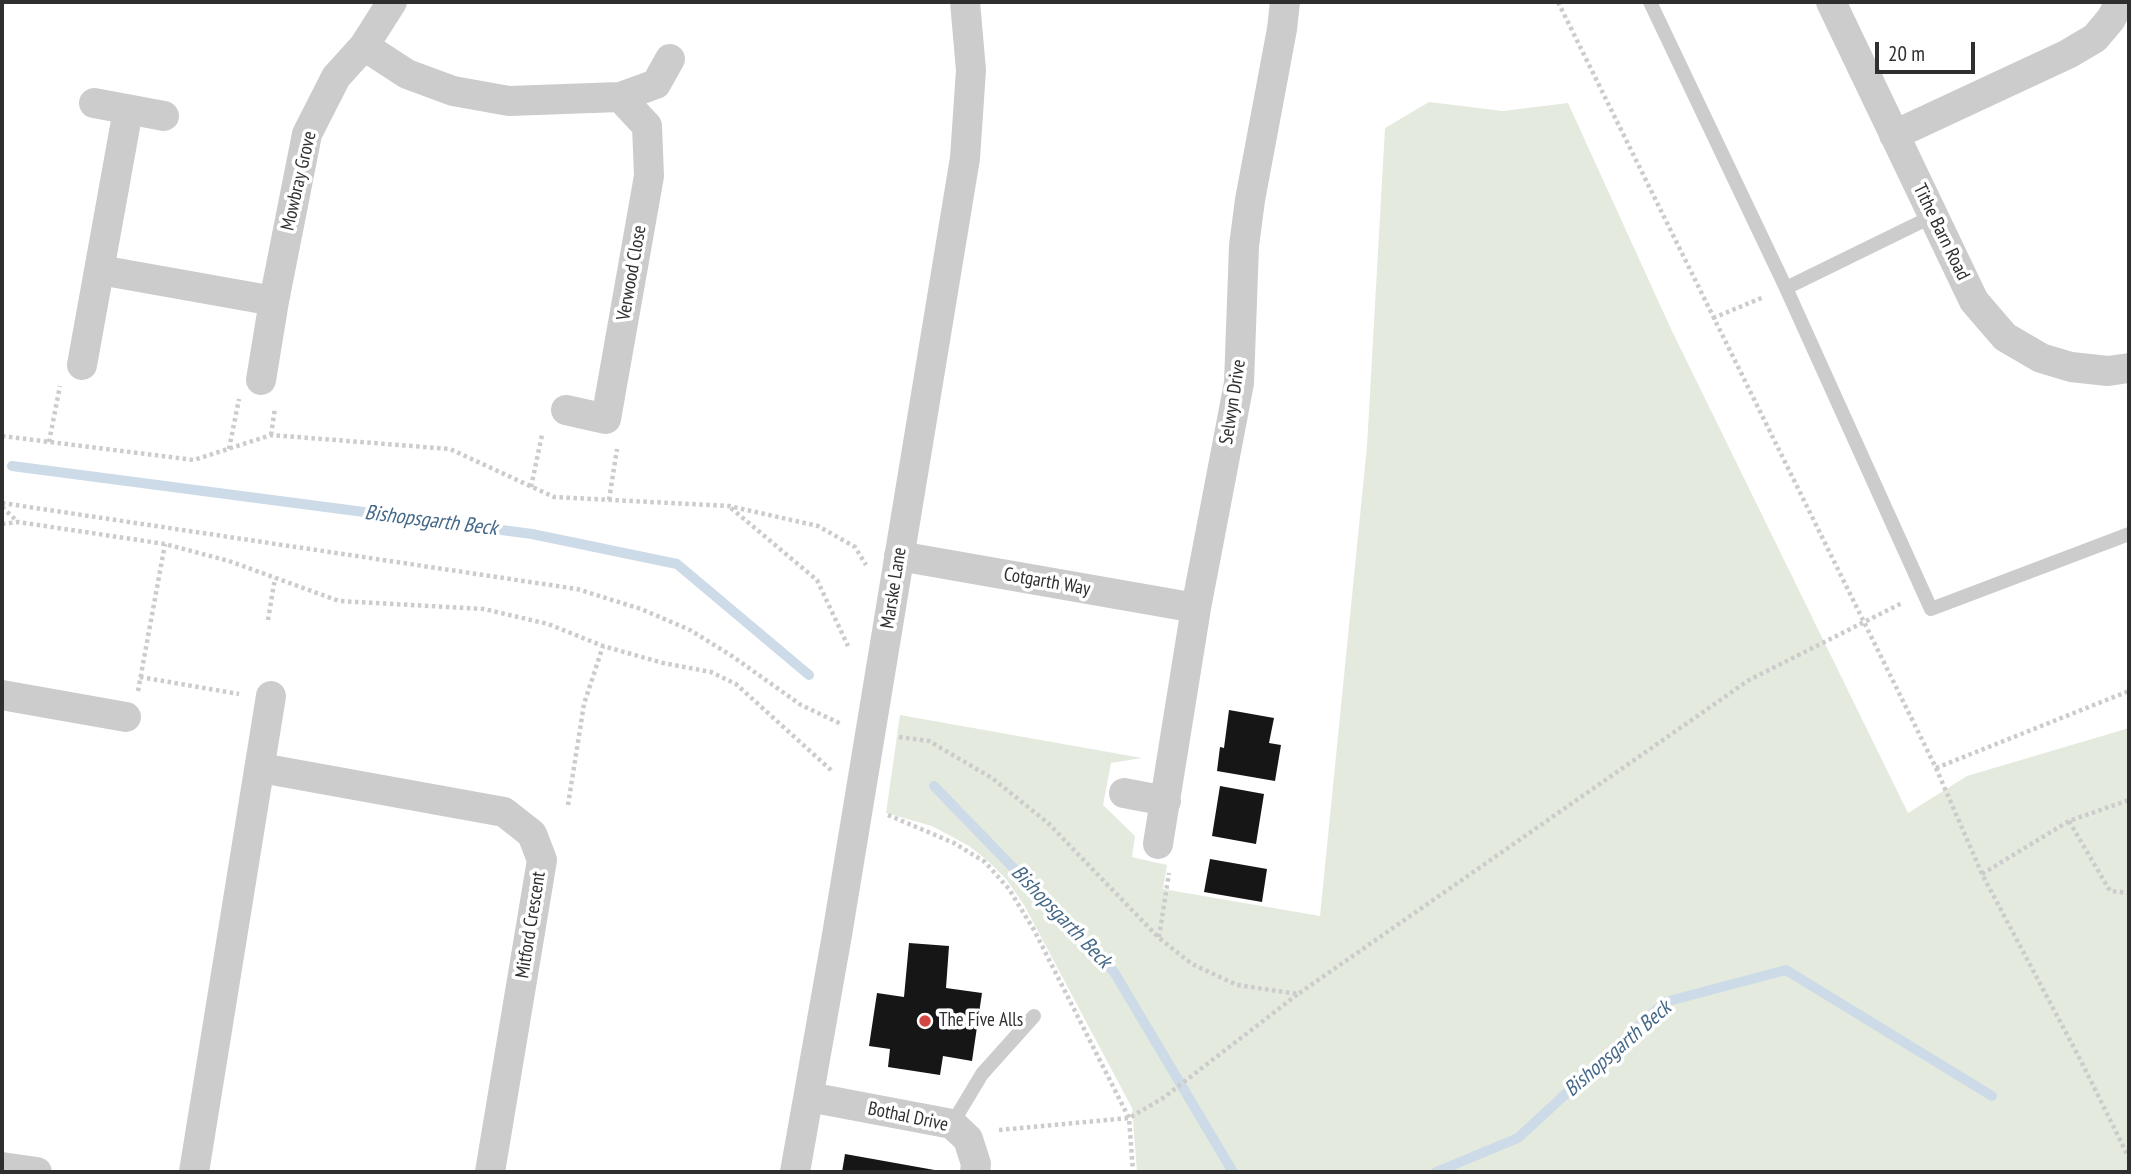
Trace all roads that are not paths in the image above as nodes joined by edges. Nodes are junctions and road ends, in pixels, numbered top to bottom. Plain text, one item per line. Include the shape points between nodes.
1 (392, 2) edge
2 (965, 2) edge
3 (1284, 2) edge
4 (1650, 2) edge
5 (1831, 2) edge
6 (2120, 2) edge
7 (364, 46) junction
8 (670, 59) dead end
9 (620, 97) junction
10 (94, 103) dead end
11 (128, 110) junction
12 (164, 116) dead end
13 (1894, 135) junction
14 (1933, 216) junction
15 (100, 270) junction
16 (1786, 288) junction
17 (274, 301) junction
18 (2129, 368) edge
19 (71, 374) road end
20 (251, 385) road end
21 (566, 410) dead end
22 (2129, 534) edge
23 (899, 556) junction
24 (1196, 608) junction
25 (2, 695) edge
26 (271, 696) dead end
27 (131, 710) road end
28 (261, 768) junction
29 (1124, 793) dead end
30 (1166, 801) junction
31 (1164, 853) road end
32 (1034, 1016) dead end
33 (808, 1097) junction
34 (952, 1124) junction
35 (2, 1167) edge
36 (37, 1172) edge
37 (194, 1172) edge
38 (490, 1172) edge
39 (795, 1172) edge
40 (975, 1172) edge

1 - 7 street, Mowbray Grove
2 - 23 street, Marske Lane via 971,70 965,158
3 - 24 street, Selwyn Drive via 1244,246 1239,383
4 - 16 lane
5 - 13 street, Tithe Barn Road
6 - 13 street via 2095,38 2068,54
7 - 9 street via 407,74 453,91 509,101
7 - 17 street, Mowbray Grove via 336,77 307,134
8 - 9 street via 656,84
9 - 21 street, Verwood Close via 647,126 649,176 606,419
10 - 11 street
11 - 12 street
11 - 15 street
13 - 14 street, Tithe Barn Road
14 - 16 lane
14 - 18 street, Tithe Barn Road via 1974,301 2005,337 2041,358 2071,367
15 - 17 street
15 - 19 street
16 - 22 lane via 1931,609
17 - 20 street, Mowbray Grove
23 - 24 street, Cotgarth Way
23 - 33 street, Marske Lane
24 - 30 street, Selwyn Drive
25 - 27 street
26 - 28 street
28 - 37 street
28 - 38 street, Mitford Crescent via 505,811 532,834 542,860
29 - 30 street
30 - 31 street, Selwyn Drive
32 - 34 lane via 982,1074
33 - 34 street, Bothal Drive
33 - 39 street, Marske Lane
34 - 40 street, Bothal Drive via 968,1139
35 - 36 street

